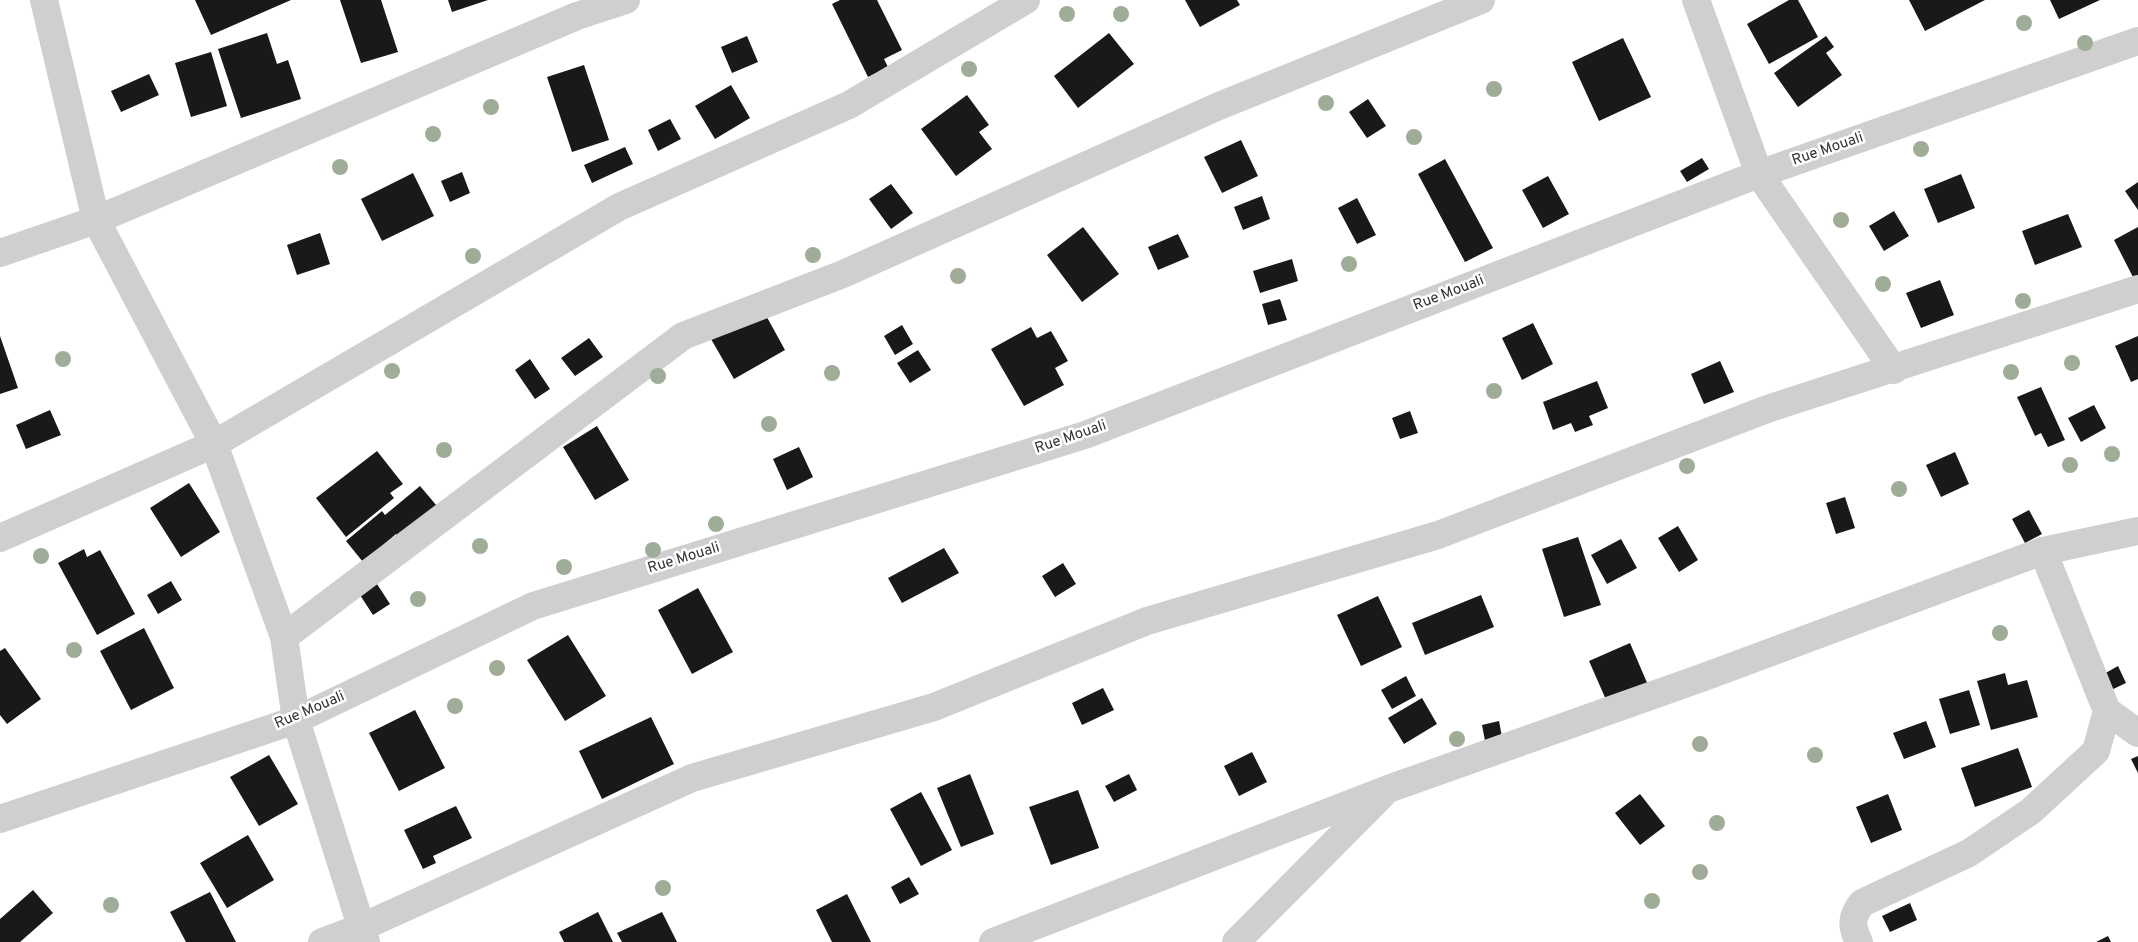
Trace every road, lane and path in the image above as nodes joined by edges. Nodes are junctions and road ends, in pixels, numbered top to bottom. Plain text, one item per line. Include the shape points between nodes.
1 (44, 0) edge
2 (626, 0) edge
3 (1026, 0) edge
4 (1481, 0) edge
5 (1696, 0) edge
6 (2138, 41) edge
7 (1759, 174) junction
8 (96, 220) junction
9 (0, 253) edge
10 (2138, 289) edge
11 (1894, 370) junction
12 (214, 444) junction
13 (2138, 530) edge
14 (0, 538) edge
15 (2043, 551) junction
16 (284, 637) junction
17 (2107, 712) junction
18 (296, 720) junction
19 (2138, 733) edge
20 (1388, 789) junction
21 (0, 819) edge
22 (364, 935) edge
23 (322, 942) edge
24 (993, 942) edge
25 (1236, 942) edge
26 (1859, 942) edge

1 - 8 street
2 - 8 street via 577,16
3 - 12 street via 849,105 620,207
4 - 16 street via 1219,106 844,274 683,336
5 - 7 street
6 - 7 street, Rue Mouali
7 - 11 street
7 - 18 street, Rue Mouali via 1085,435 533,606
8 - 9 street
8 - 12 street
10 - 11 street
11 - 22 street via 1770,408 1438,535 1147,622 934,707 692,778
12 - 14 street
12 - 16 street
13 - 15 street
15 - 17 street
15 - 20 street via 1704,677
16 - 18 street
17 - 19 street
17 - 26 street via 2096,751 2031,811 1969,853 1862,903 1854,914 1853,931
18 - 21 street, Rue Mouali
18 - 22 street
20 - 24 street
20 - 25 street
22 - 23 street

